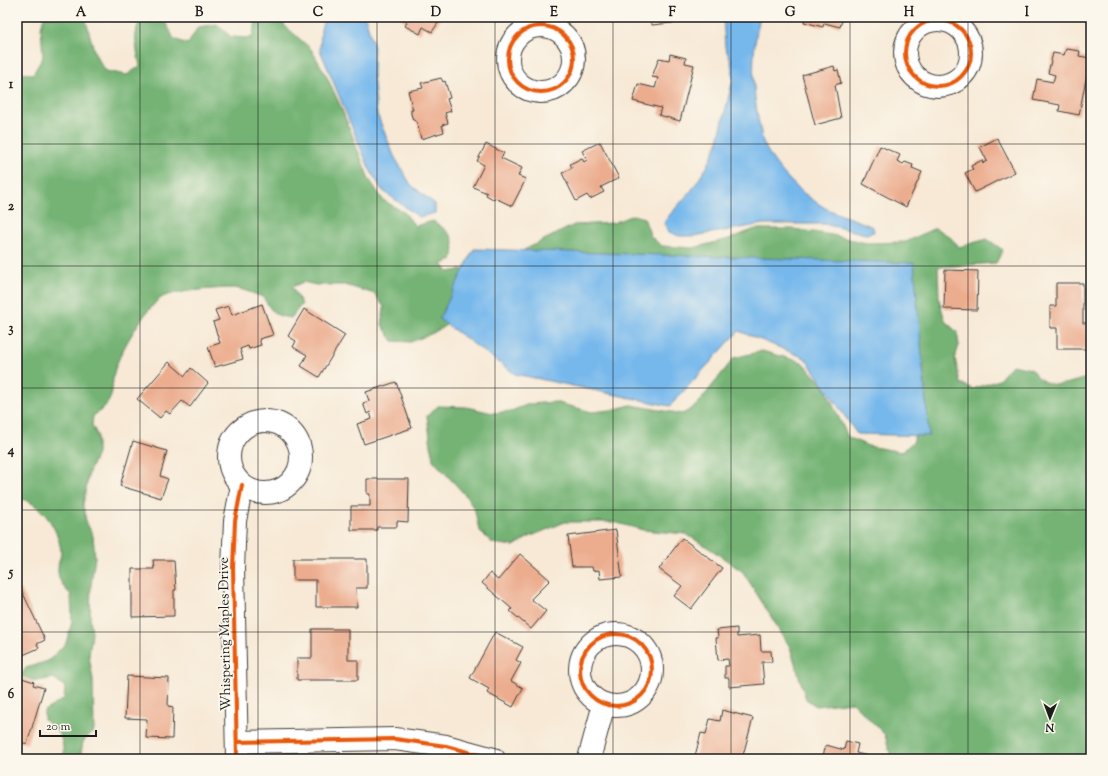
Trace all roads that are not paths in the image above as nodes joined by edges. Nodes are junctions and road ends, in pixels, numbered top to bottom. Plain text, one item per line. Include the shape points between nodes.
1 (242, 485) dead end
2 (604, 704) dead end
3 (237, 750) edge
4 (494, 759) edge
5 (589, 759) edge

1 - 3 street, Whispering Maples Drive via 235,521 233,568
2 - 5 street
3 - 4 street via 395,739 446,746

